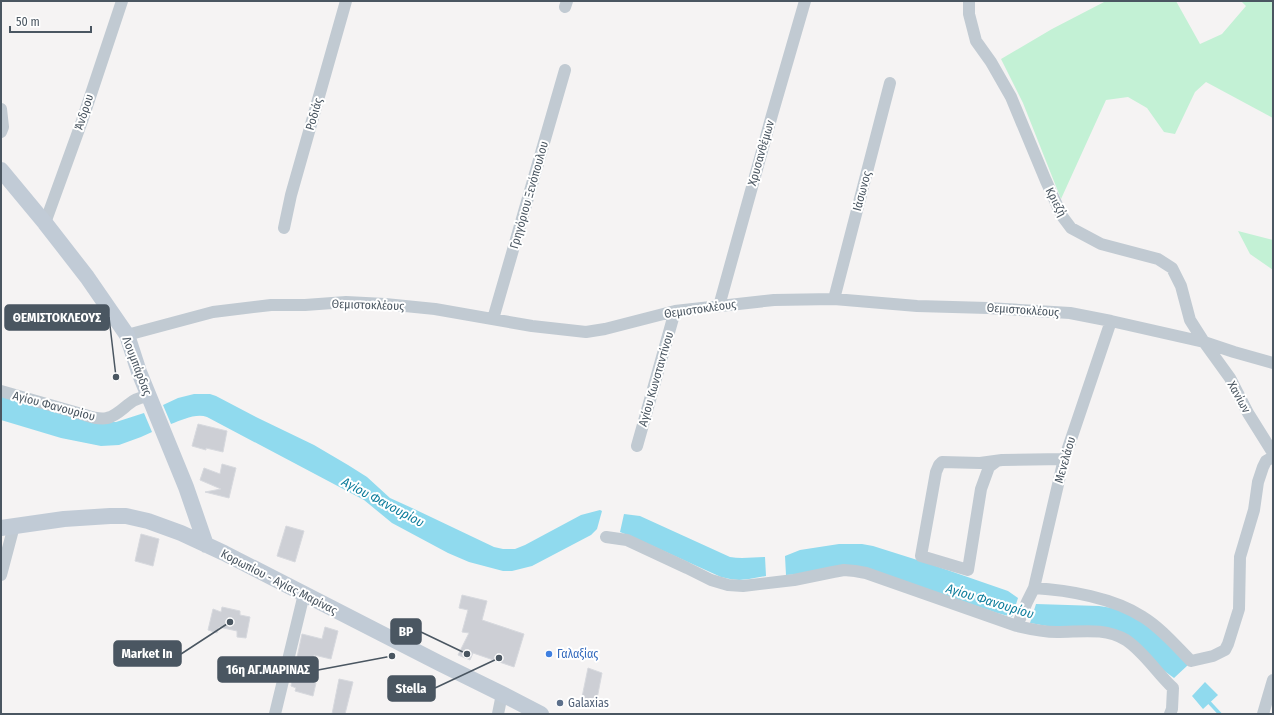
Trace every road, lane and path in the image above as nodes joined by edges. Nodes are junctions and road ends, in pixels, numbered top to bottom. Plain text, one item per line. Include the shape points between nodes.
1 (122, 1) edge
2 (346, 1) edge
3 (805, 1) edge
4 (969, 1) edge
5 (565, 70) dead end
6 (890, 83) dead end
7 (1, 109) edge
8 (1, 132) edge
9 (1, 170) edge
10 (45, 223) junction
11 (284, 228) dead end
12 (834, 299) junction
13 (719, 306) junction
14 (675, 311) junction
15 (493, 319) junction
16 (1111, 321) junction
17 (127, 335) junction
18 (1204, 342) junction
19 (1273, 363) edge
20 (1, 391) edge
21 (149, 396) junction
22 (637, 446) dead end
23 (1273, 453) edge
24 (1273, 457) edge
25 (1064, 459) junction
26 (997, 460) junction
27 (7, 527) edge
28 (606, 537) dead end
29 (206, 545) junction
30 (1, 574) edge
31 (1034, 588) junction
32 (304, 594) junction
33 (1019, 623) junction
34 (1273, 680) edge
35 (502, 694) junction
36 (275, 714) edge
37 (498, 714) edge
38 (541, 714) edge
39 (1170, 714) edge
40 (1263, 714) edge

1 - 10 street, Άνδρου
2 - 11 street, Ροδιάς
3 - 13 street, Χρυσανθέμων
4 - 18 street, Κριεζή via 969,14 976,41 1011,97 1062,216 1071,228 1101,244 1158,259 1172,268 1181,286 1190,320
5 - 15 street, Γρηγόριου Ξενόπουλου
6 - 12 street, Ιάσωνος
7 - 8 street
9 - 10 main road, Λουμπάρδας
10 - 17 main road, Λουμπάρδας
12 - 13 street, Θεμιστοκλέους via 774,300
12 - 16 street, Θεμιστοκλέους via 917,306 1070,313
13 - 14 street, Θεμιστοκλέους
14 - 15 street, Θεμιστοκλέους via 605,330 586,332
14 - 22 street, Αγίου Κωνσταντίνου
15 - 17 street, Θεμιστοκλέους via 385,304 346,302 271,305 213,312
16 - 18 street, Θεμιστοκλέους
16 - 25 street, Μενελάου
17 - 21 main road, Λουμπάρδας
18 - 19 street, Θεμιστοκλέους
18 - 23 street, Χανίων via 1230,378
20 - 21 street, Αγίου Φανουρίου via 106,419 134,401
21 - 29 main road, Λουμπάρδας via 186,487
24 - 31 street via 1262,467 1258,482 1253,515 1240,557 1238,609 1225,650 1213,656 1191,661 1155,626 1131,610 1108,600 1055,589
25 - 26 street
25 - 31 street, Μενελάου
26 - 26 street via 980,463 942,462 939,465 921,556 968,570 981,489 989,467
27 - 29 main road, Κορωπίου - Αγίας Μαρίνας via 126,516 148,521
27 - 30 street
28 - 33 street via 627,540 711,580 728,585 743,586 855,571
29 - 32 main road, Κορωπίου - Αγίας Μαρίνας
31 - 33 street, Μενελάου
32 - 35 main road, Κορωπίου - Αγίας Μαρίνας
32 - 36 street
33 - 39 street via 1039,630 1057,632 1101,631 1125,640 1135,647 1173,688
34 - 40 street
35 - 37 street
35 - 38 main road, Κορωπίου - Αγίας Μαρίνας

